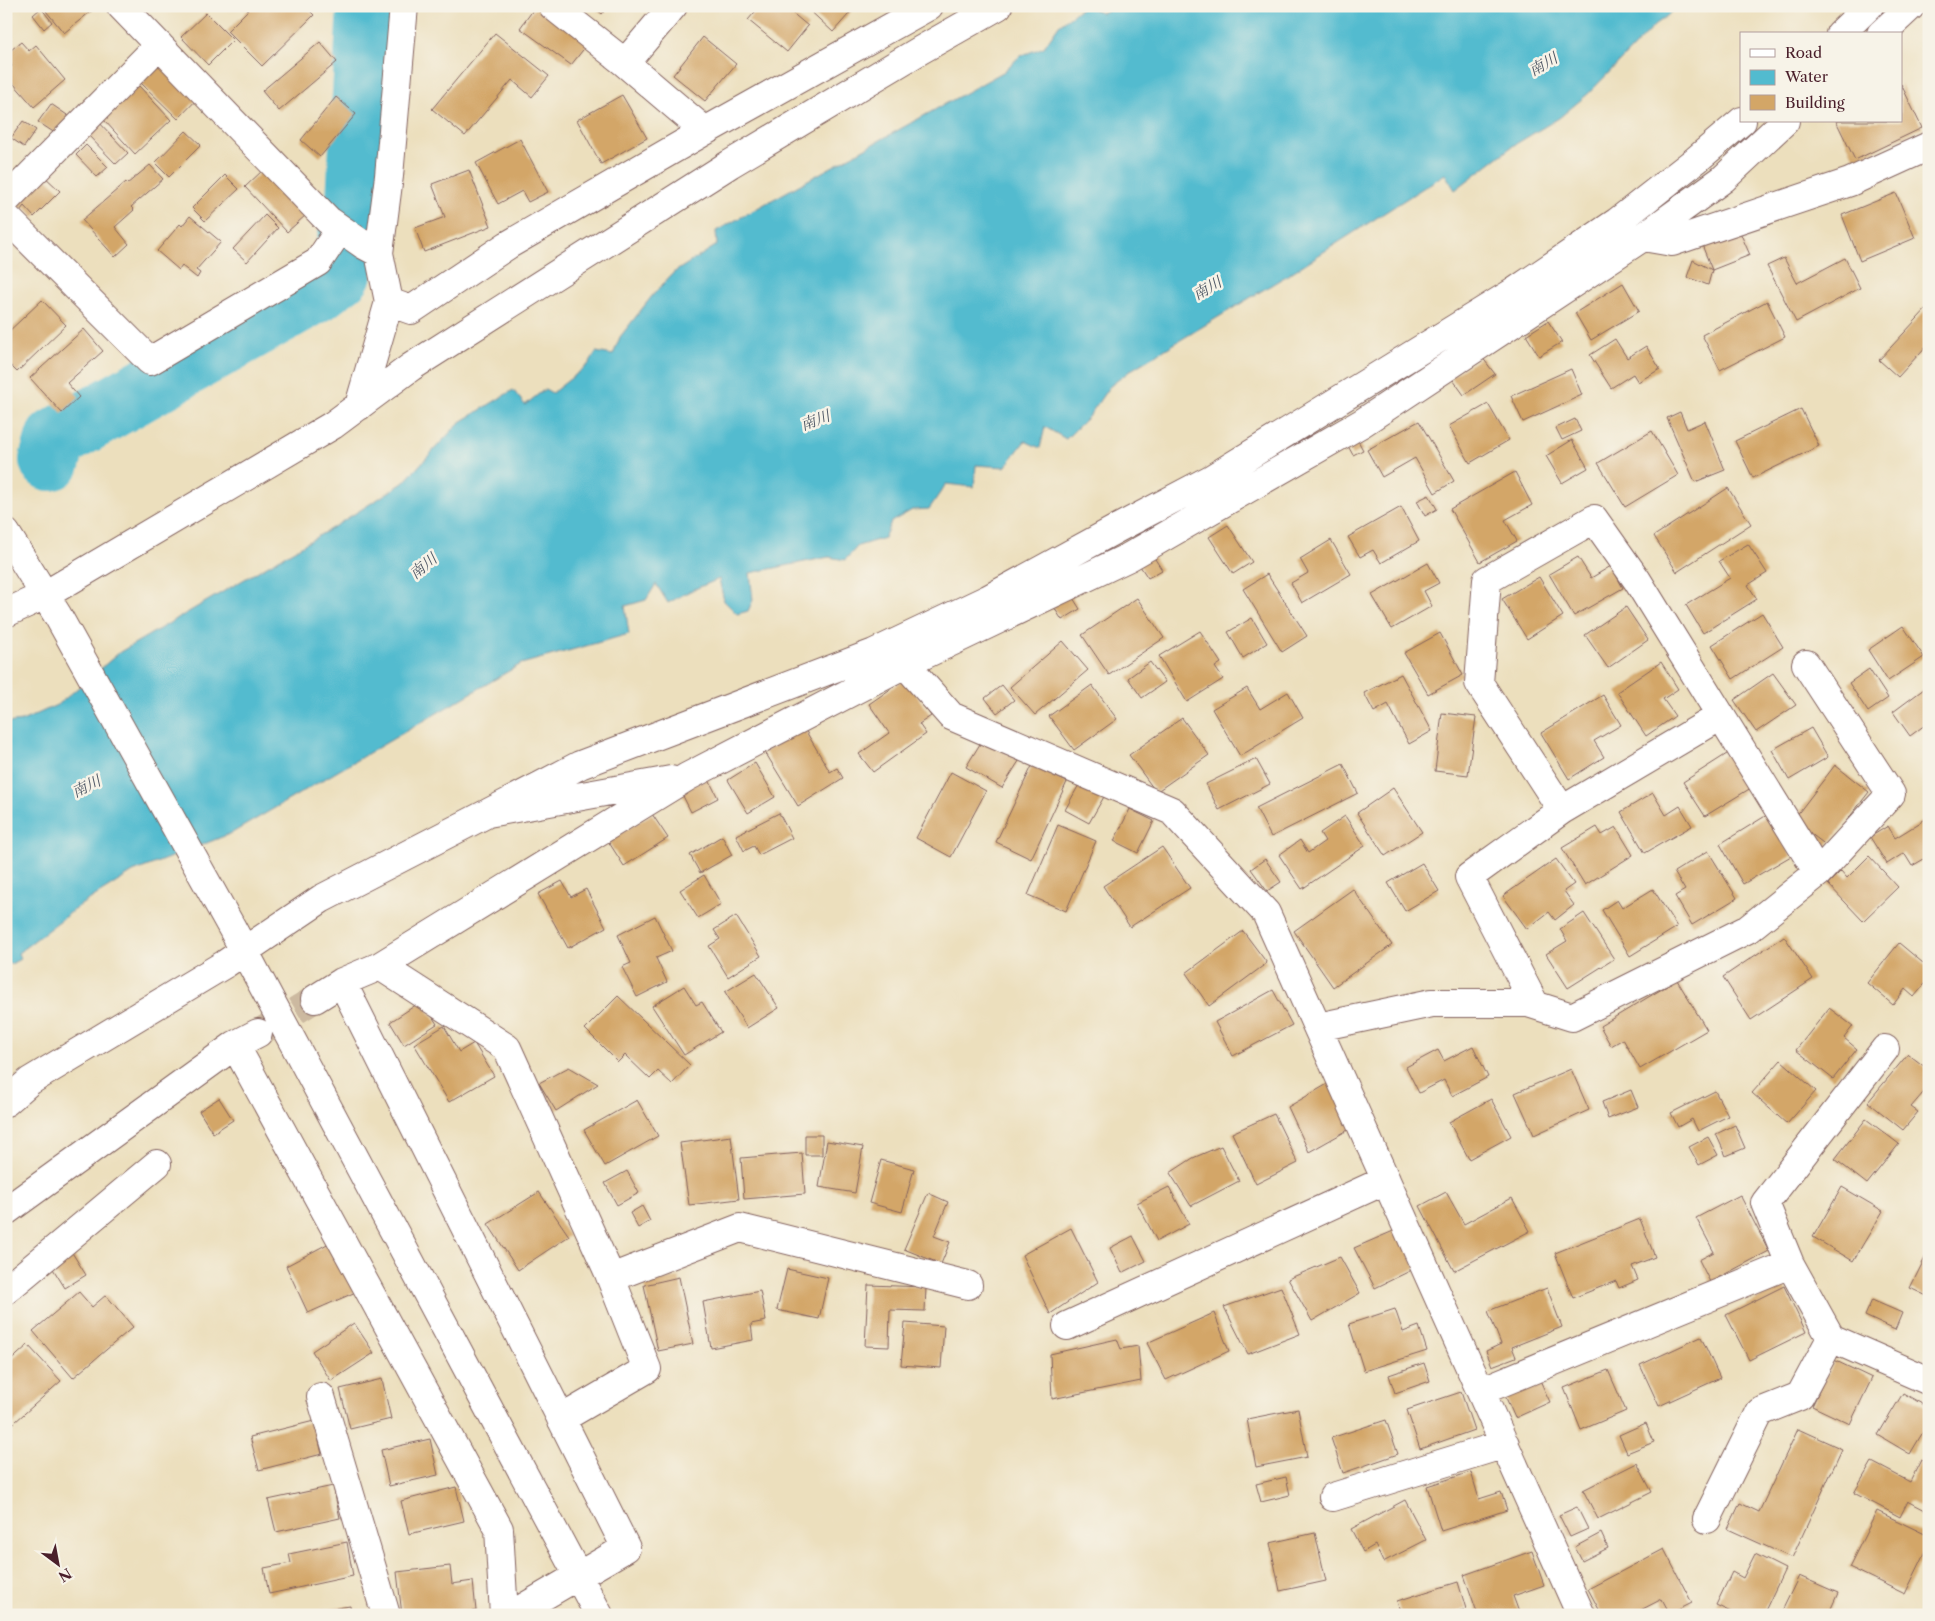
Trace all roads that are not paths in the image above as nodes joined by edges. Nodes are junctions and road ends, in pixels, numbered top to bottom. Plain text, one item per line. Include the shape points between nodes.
1 (121, 6) edge
2 (404, 6) edge
3 (552, 6) edge
4 (672, 6) edge
5 (929, 6) edge
6 (998, 6) edge
7 (1869, 6) edge
8 (1911, 6) edge
9 (1842, 32) edge
10 (1883, 32) edge
11 (159, 45) junction
12 (625, 63) junction
13 (1741, 122) edge
14 (1785, 122) edge
15 (705, 131) junction
16 (1929, 146) edge
17 (6, 200) edge
18 (6, 217) edge
19 (334, 224) junction
20 (1643, 237) junction
21 (371, 249) junction
22 (389, 302) junction
23 (359, 406) junction
24 (6, 533) edge
25 (51, 605) junction
26 (6, 613) edge
27 (905, 664) junction
28 (1806, 664) dead end
29 (1721, 716) junction
30 (687, 777) junction
31 (1562, 810) junction
32 (488, 813) junction
33 (1818, 874) junction
34 (238, 940) junction
35 (380, 966) junction
36 (342, 982) junction
37 (315, 999) tunnel mouth
38 (1535, 1005) junction
39 (1318, 1027) junction
40 (1885, 1049) dead end
41 (6, 1102) edge
42 (157, 1164) dead end
43 (1386, 1180) junction
44 (6, 1211) edge
45 (1790, 1264) junction
46 (611, 1278) junction
47 (968, 1285) dead end
48 (6, 1290) edge
49 (1067, 1326) dead end
50 (1831, 1338) junction
51 (1929, 1382) edge
52 (1481, 1391) junction
53 (321, 1397) dead end
54 (561, 1419) junction
55 (1505, 1444) junction
56 (1333, 1497) dead end
57 (1706, 1519) dead end
58 (578, 1576) junction
59 (386, 1615) edge
60 (504, 1615) edge
61 (511, 1615) edge
62 (600, 1615) edge
63 (1581, 1615) edge

1 - 11 street
2 - 21 street via 389,176
3 - 12 street
4 - 12 street
5 - 15 street
6 - 23 street via 730,164 411,366
7 - 9 street
8 - 10 street
11 - 17 street
11 - 19 street
12 - 15 street
13 - 32 street via 1617,222 1514,292 1211,479 988,599 874,653 580,766
14 - 20 street via 1723,179
15 - 22 street via 508,245 411,310
16 - 20 street via 1850,182 1672,242
18 - 19 street via 150,361 318,262
19 - 21 street
20 - 27 street via 1344,433 1129,557
21 - 22 street
22 - 23 street
23 - 25 street
24 - 25 street
25 - 26 street
25 - 34 street
27 - 30 street
27 - 39 street via 951,716 1172,811 1266,913
28 - 33 street via 1891,794
29 - 31 street
29 - 31 street via 1637,580 1594,519 1487,580 1479,683
29 - 33 street
30 - 32 street
30 - 35 street
31 - 38 street via 1469,877
32 - 34 street
33 - 38 street via 1748,929 1572,1017
34 - 41 street via 226,964 30,1081
34 - 58 street
35 - 36 street
35 - 46 street via 507,1048
36 - 37 street
36 - 54 street
38 - 39 street via 1432,1003
39 - 43 street
40 - 45 street via 1765,1203
42 - 48 street
43 - 49 street
43 - 52 street
44 - 60 street via 247,1039 499,1529
45 - 50 street
45 - 52 street
46 - 47 street via 740,1228
46 - 54 street via 647,1369
50 - 51 street
50 - 57 street via 1800,1396 1760,1412
52 - 55 street
53 - 59 street
54 - 58 street via 626,1548
55 - 56 street
55 - 63 street
58 - 61 street
58 - 62 street

